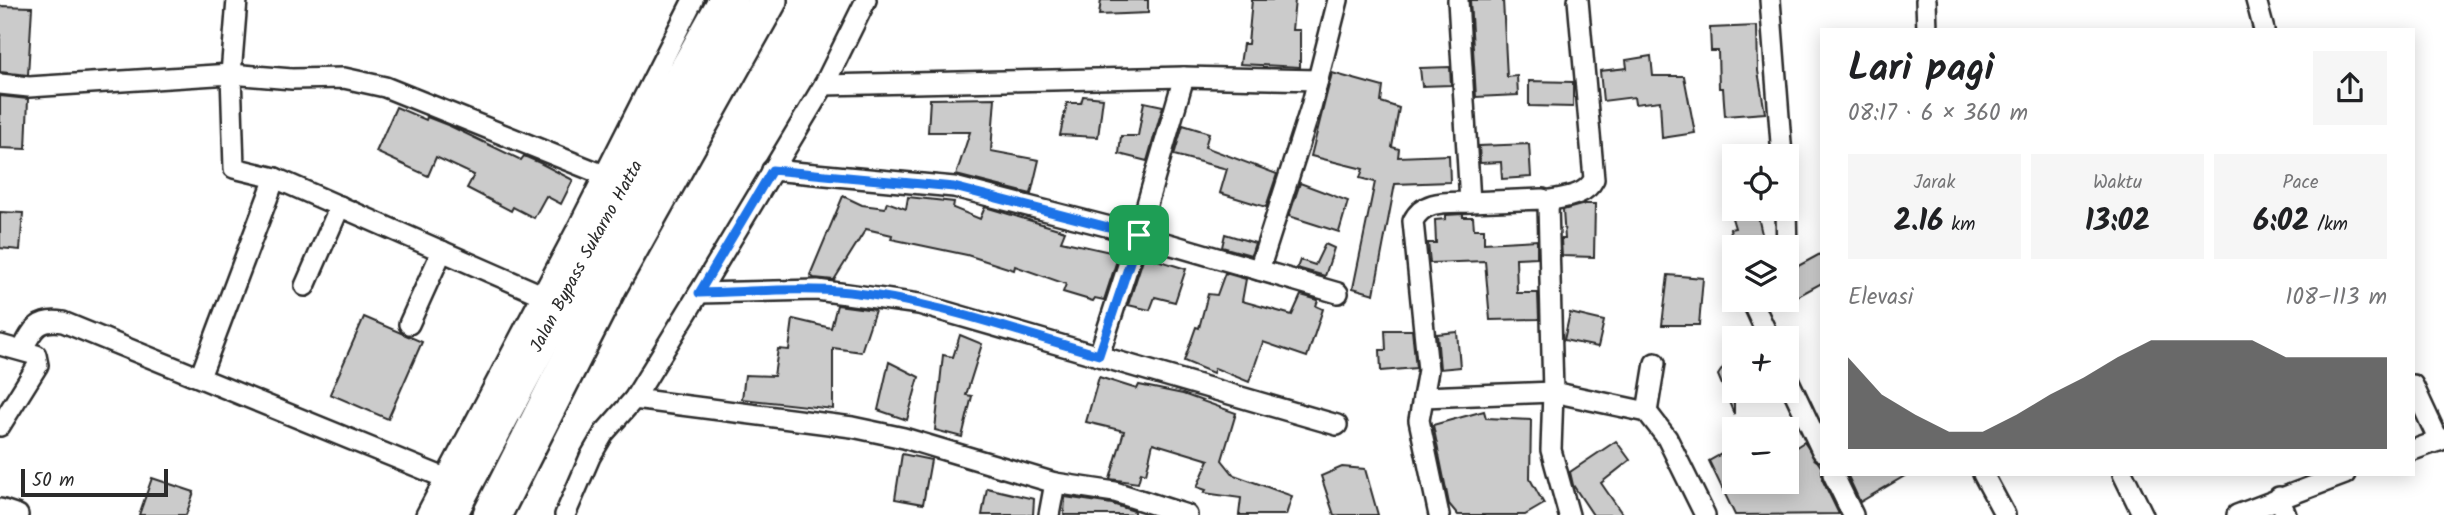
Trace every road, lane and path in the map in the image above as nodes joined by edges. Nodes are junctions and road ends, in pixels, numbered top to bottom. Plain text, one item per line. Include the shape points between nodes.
1 (237, 0) edge
2 (693, 0) edge
3 (728, 0) edge
4 (768, 0) edge
5 (866, 0) edge
6 (1338, 0) edge
7 (1458, 0) edge
8 (1578, 0) edge
9 (1770, 0) edge
10 (1926, 0) edge
11 (2256, 0) edge
12 (1927, 28) edge
13 (2263, 28) edge
14 (231, 74) junction
15 (1184, 77) junction
16 (1318, 80) junction
17 (0, 84) edge
18 (824, 85) junction
19 (1781, 144) edge
20 (772, 170) junction
21 (604, 175) junction
22 (275, 178) junction
23 (1546, 201) junction
24 (1469, 202) junction
25 (340, 206) junction
26 (1139, 235) junction
27 (442, 251) junction
28 (1259, 270) junction
29 (305, 286) dead end
30 (699, 293) junction
31 (1338, 293) dead end
32 (542, 295) junction
33 (409, 324) dead end
34 (0, 345) edge
35 (22, 350) junction
36 (1099, 355) junction
37 (1655, 363) dead end
38 (200, 377) junction
39 (2415, 389) edge
40 (1423, 397) junction
41 (1553, 399) junction
42 (634, 400) junction
43 (1799, 402) edge
44 (1647, 412) junction
45 (1337, 425) dead end
46 (0, 426) edge
47 (2441, 440) edge
48 (1820, 447) edge
49 (2415, 449) edge
50 (1834, 476) edge
51 (1984, 476) edge
52 (2124, 476) edge
53 (2341, 476) edge
54 (445, 478) junction
55 (1055, 483) junction
56 (2283, 506) edge
57 (0, 509) edge
58 (2250, 513) edge
59 (18, 515) edge
60 (426, 515) edge
61 (447, 515) edge
62 (492, 515) edge
63 (565, 515) edge
64 (1049, 515) edge
65 (1187, 515) edge
66 (1439, 515) edge
67 (1569, 515) edge
68 (1705, 515) edge
69 (1853, 515) edge
70 (2005, 515) edge
71 (2143, 515) edge

1 - 14 street
2 - 21 street
3 - 61 highway, Jalan Bypass Sukarno Hatta
4 - 62 highway, Jalan Bypass Sukarno Hatta via 610,284
5 - 18 street
6 - 16 street
7 - 24 street
8 - 23 street via 1594,179 1582,192
9 - 19 street
10 - 12 street
11 - 13 street
14 - 17 street via 29,87
14 - 21 street via 344,78 385,87
14 - 22 street via 234,168
15 - 16 street
15 - 18 street
15 - 26 street
16 - 28 street
18 - 20 street
20 - 26 street via 954,187
20 - 30 street
21 - 32 street
22 - 25 street
22 - 38 street
23 - 24 street
23 - 41 street
24 - 40 street via 1431,204 1418,211 1413,221 1428,370
25 - 27 street
25 - 29 street
26 - 28 street
26 - 36 street
27 - 32 street
27 - 33 street
28 - 31 street
30 - 36 street via 817,290 877,296
30 - 42 street
32 - 54 street
34 - 35 street
35 - 38 street via 32,330 47,320 63,322
35 - 46 street via 36,355 37,365
36 - 45 street
37 - 44 street
38 - 54 street
39 - 47 street
40 - 41 street
40 - 66 street via 1419,420
41 - 44 street
41 - 67 street via 1551,450
42 - 55 street via 852,427
42 - 63 street via 604,433
43 - 48 street
44 - 68 street via 1667,438
47 - 49 street
50 - 69 street
51 - 70 street
52 - 71 street
53 - 56 street
54 - 60 street
55 - 64 street
55 - 65 street via 1115,492
56 - 58 street
57 - 59 street

